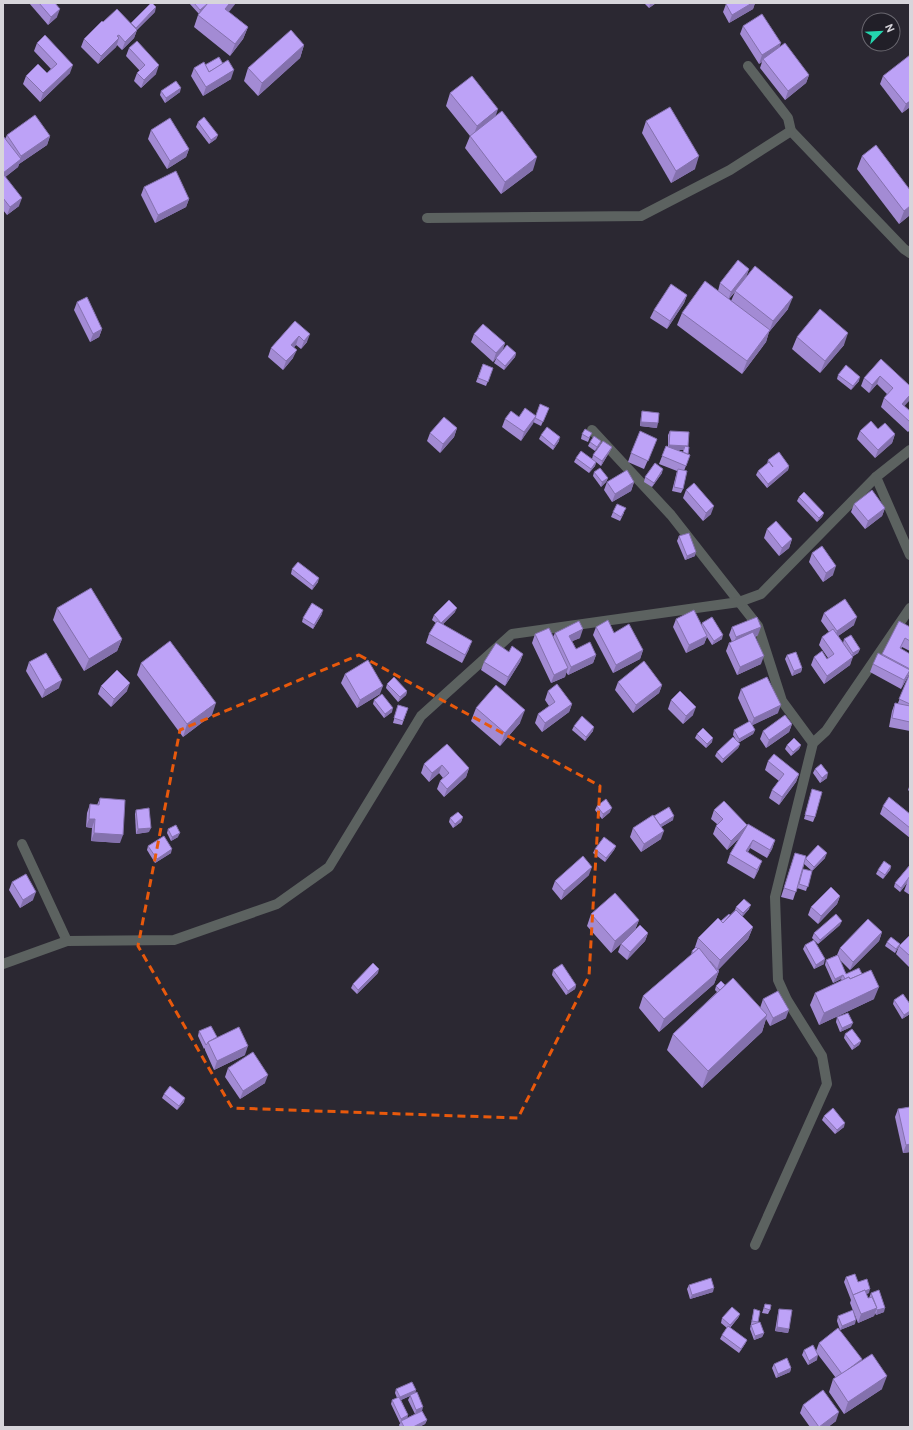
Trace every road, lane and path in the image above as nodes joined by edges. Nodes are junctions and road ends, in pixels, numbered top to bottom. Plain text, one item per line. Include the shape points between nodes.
1 (748, 66) dead end
2 (791, 131) junction
3 (427, 218) dead end
4 (910, 253) edge
5 (592, 430) dead end
6 (910, 450) edge
7 (876, 477) junction
8 (910, 555) edge
9 (738, 602) junction
10 (910, 608) edge
11 (813, 743) junction
12 (22, 844) dead end
13 (67, 941) junction
14 (3, 964) edge
15 (755, 1245) dead end

1 - 2 street via 788,118
2 - 3 street via 730,170 641,216
2 - 4 street
5 - 9 street via 671,515
6 - 7 street
7 - 8 street
7 - 9 street via 761,594
9 - 11 street via 758,626 782,701
9 - 13 street via 512,634 421,716 329,867 277,904 174,940
10 - 11 street via 826,731
11 - 15 street via 775,897 778,980 787,1000 822,1056 827,1084
12 - 13 street
13 - 14 street

